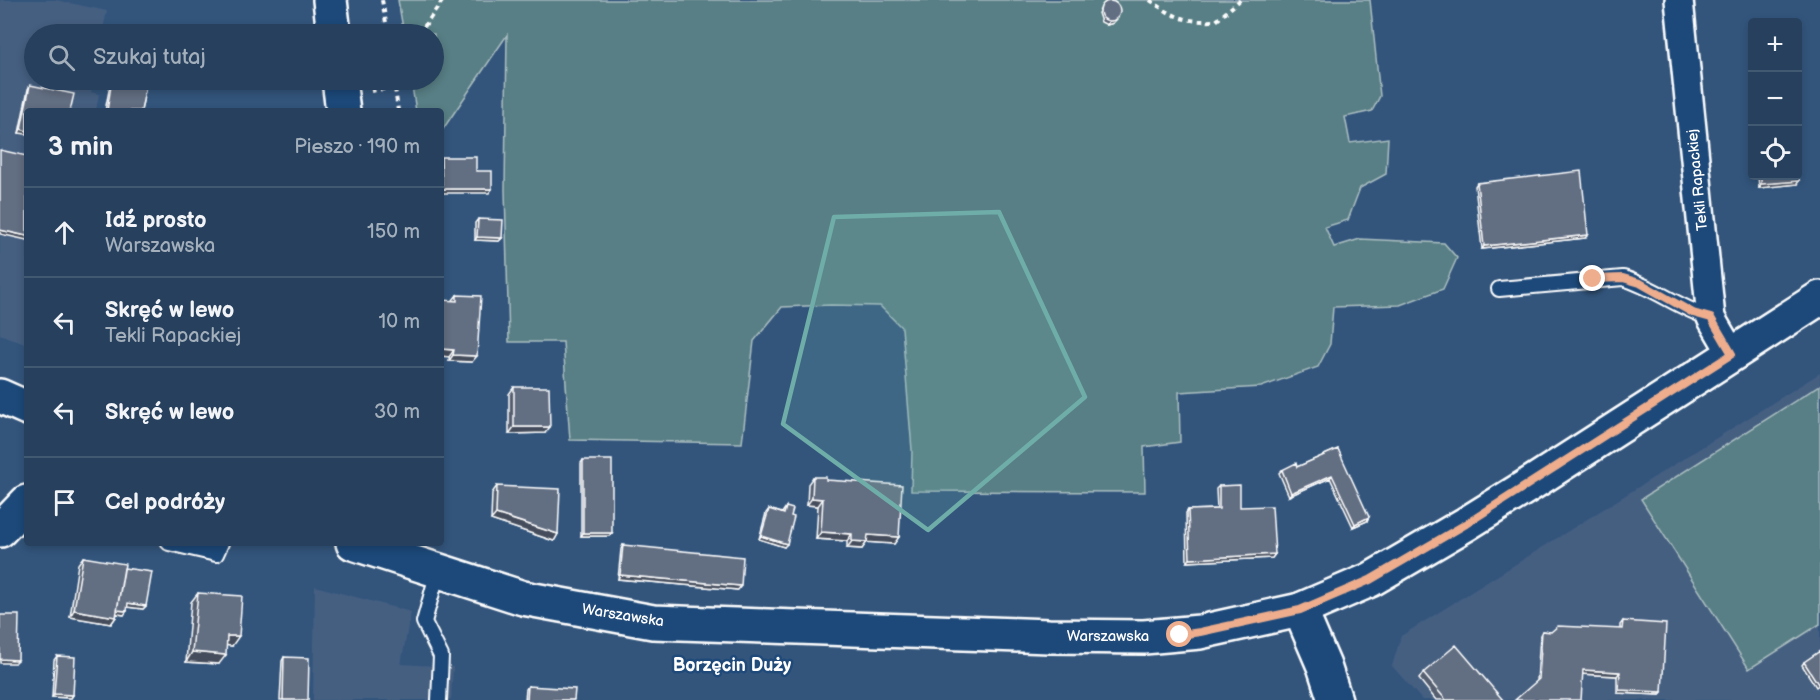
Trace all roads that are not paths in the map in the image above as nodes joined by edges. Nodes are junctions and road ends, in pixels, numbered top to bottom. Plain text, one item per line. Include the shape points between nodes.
1 (330, 0) edge
2 (1679, 0) edge
3 (333, 24) edge
4 (340, 90) edge
5 (343, 108) edge
6 (1499, 289) dead end
7 (1820, 298) edge
8 (1711, 318) junction
9 (1732, 354) junction
10 (0, 396) edge
11 (24, 407) edge
12 (24, 507) edge
13 (0, 530) edge
14 (181, 546) edge
15 (220, 546) edge
16 (362, 546) edge
17 (438, 571) junction
18 (1300, 610) junction
19 (439, 700) edge
20 (1335, 700) edge

1 - 3 main road
2 - 8 street, Tekli Rapackiej
4 - 5 main road
6 - 8 lane via 1623,278
7 - 9 main road, Warszawska
8 - 9 street, Tekli Rapackiej
9 - 18 main road, Warszawska via 1466,524 1370,580
10 - 11 main road
12 - 13 main road
14 - 15 lane via 216,555
16 - 17 main road, Warszawska
17 - 18 main road, Warszawska via 523,598 653,622 1144,637 1200,632
17 - 19 lane via 424,622 441,656
18 - 20 main road

